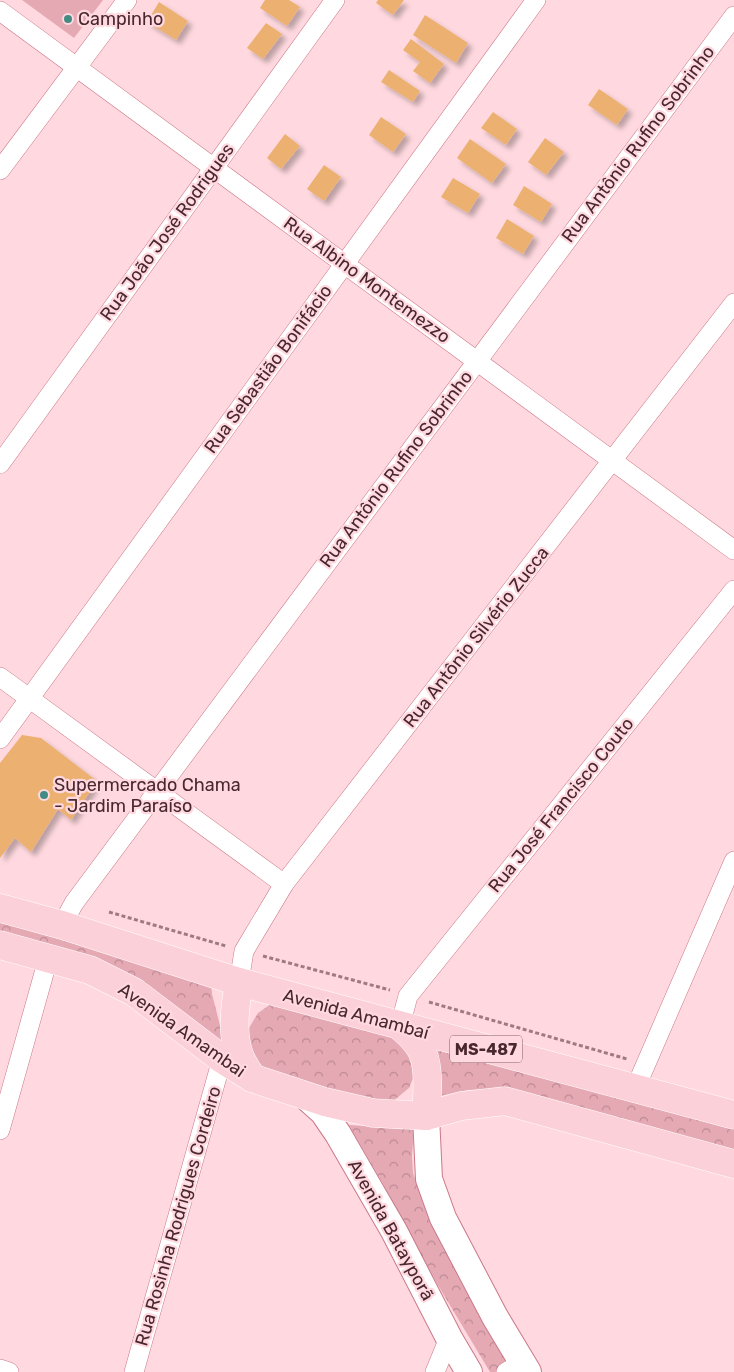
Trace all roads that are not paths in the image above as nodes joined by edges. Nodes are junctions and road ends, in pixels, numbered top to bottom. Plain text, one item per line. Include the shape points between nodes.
1 (127, 0) edge
2 (334, 0) edge
3 (536, 0) edge
4 (0, 11) edge
5 (734, 16) edge
6 (77, 67) junction
7 (214, 168) junction
8 (0, 170) edge
9 (344, 264) junction
10 (734, 303) edge
11 (477, 361) junction
12 (612, 460) junction
13 (0, 464) edge
14 (734, 550) edge
15 (734, 590) edge
16 (0, 677) edge
17 (30, 698) junction
18 (0, 739) edge
19 (157, 791) junction
20 (734, 861) edge
21 (284, 884) junction
22 (0, 908) edge
23 (68, 914) junction
24 (0, 945) edge
25 (48, 959) junction
26 (239, 982) junction
27 (400, 1026) junction
28 (222, 1059) junction
29 (252, 1078) junction
30 (635, 1089) junction
31 (304, 1095) junction
32 (426, 1116) junction
33 (734, 1116) edge
34 (0, 1130) edge
35 (734, 1164) edge
36 (449, 1338) junction
37 (0, 1369) edge
38 (519, 1369) edge
39 (9, 1372) edge
40 (134, 1372) edge
41 (435, 1372) edge
42 (469, 1372) edge

1 - 6 street
2 - 7 street, Rua João José Rodrigues
3 - 9 street, Rua Sebastião Bonifácio
4 - 6 street, Rua Albino Montemezzo
5 - 11 street, Rua Antônio Rufino Sobrinho
6 - 7 street, Rua Albino Montemezzo
6 - 8 street
7 - 9 street, Rua Albino Montemezzo
7 - 13 street, Rua João José Rodrigues
9 - 11 street, Rua Albino Montemezzo
9 - 17 street, Rua Sebastião Bonifácio
10 - 12 street, Rua Antônio Silvério Zucca
11 - 12 street, Rua Albino Montemezzo
11 - 19 street, Rua Antônio Rufino Sobrinho
12 - 14 street, Rua Albino Montemezzo
12 - 21 street, Rua Antônio Silvério Zucca
15 - 27 street, Rua José Francisco Couto via 408,996
16 - 17 street
17 - 18 street, Rua Sebastião Bonifácio
17 - 19 street
19 - 21 street
19 - 23 street, Rua Antônio Rufino Sobrinho
20 - 30 street
21 - 26 street, Rua Antônio Silvério Zucca via 244,951
22 - 23 main road, MS-487
23 - 26 main road, MS-487
24 - 25 main road, Avenida Amambai
25 - 28 main road, Avenida Amambai via 90,970 134,992
25 - 34 street
26 - 27 main road, Avenida Amambaí / MS-487
26 - 29 main road via 234,1021 236,1045
27 - 30 main road, Avenida Amambaí / MS-487
27 - 32 main road via 420,1047 425,1061
28 - 29 main road, Avenida Amambai
28 - 40 street, Rua Rosinha Rodrigues Cordeiro
29 - 31 main road, Avenida Amambai
30 - 33 main road, Avenida Amambaí / MS-487
31 - 32 main road, Avenida Amambai via 374,1113
31 - 36 main road, Avenida Batayporã via 338,1134 394,1230
32 - 35 main road via 461,1106 504,1101
32 - 38 main road via 429,1179 443,1218
36 - 41 street
36 - 42 main road, Avenida Batayporã
37 - 39 street

